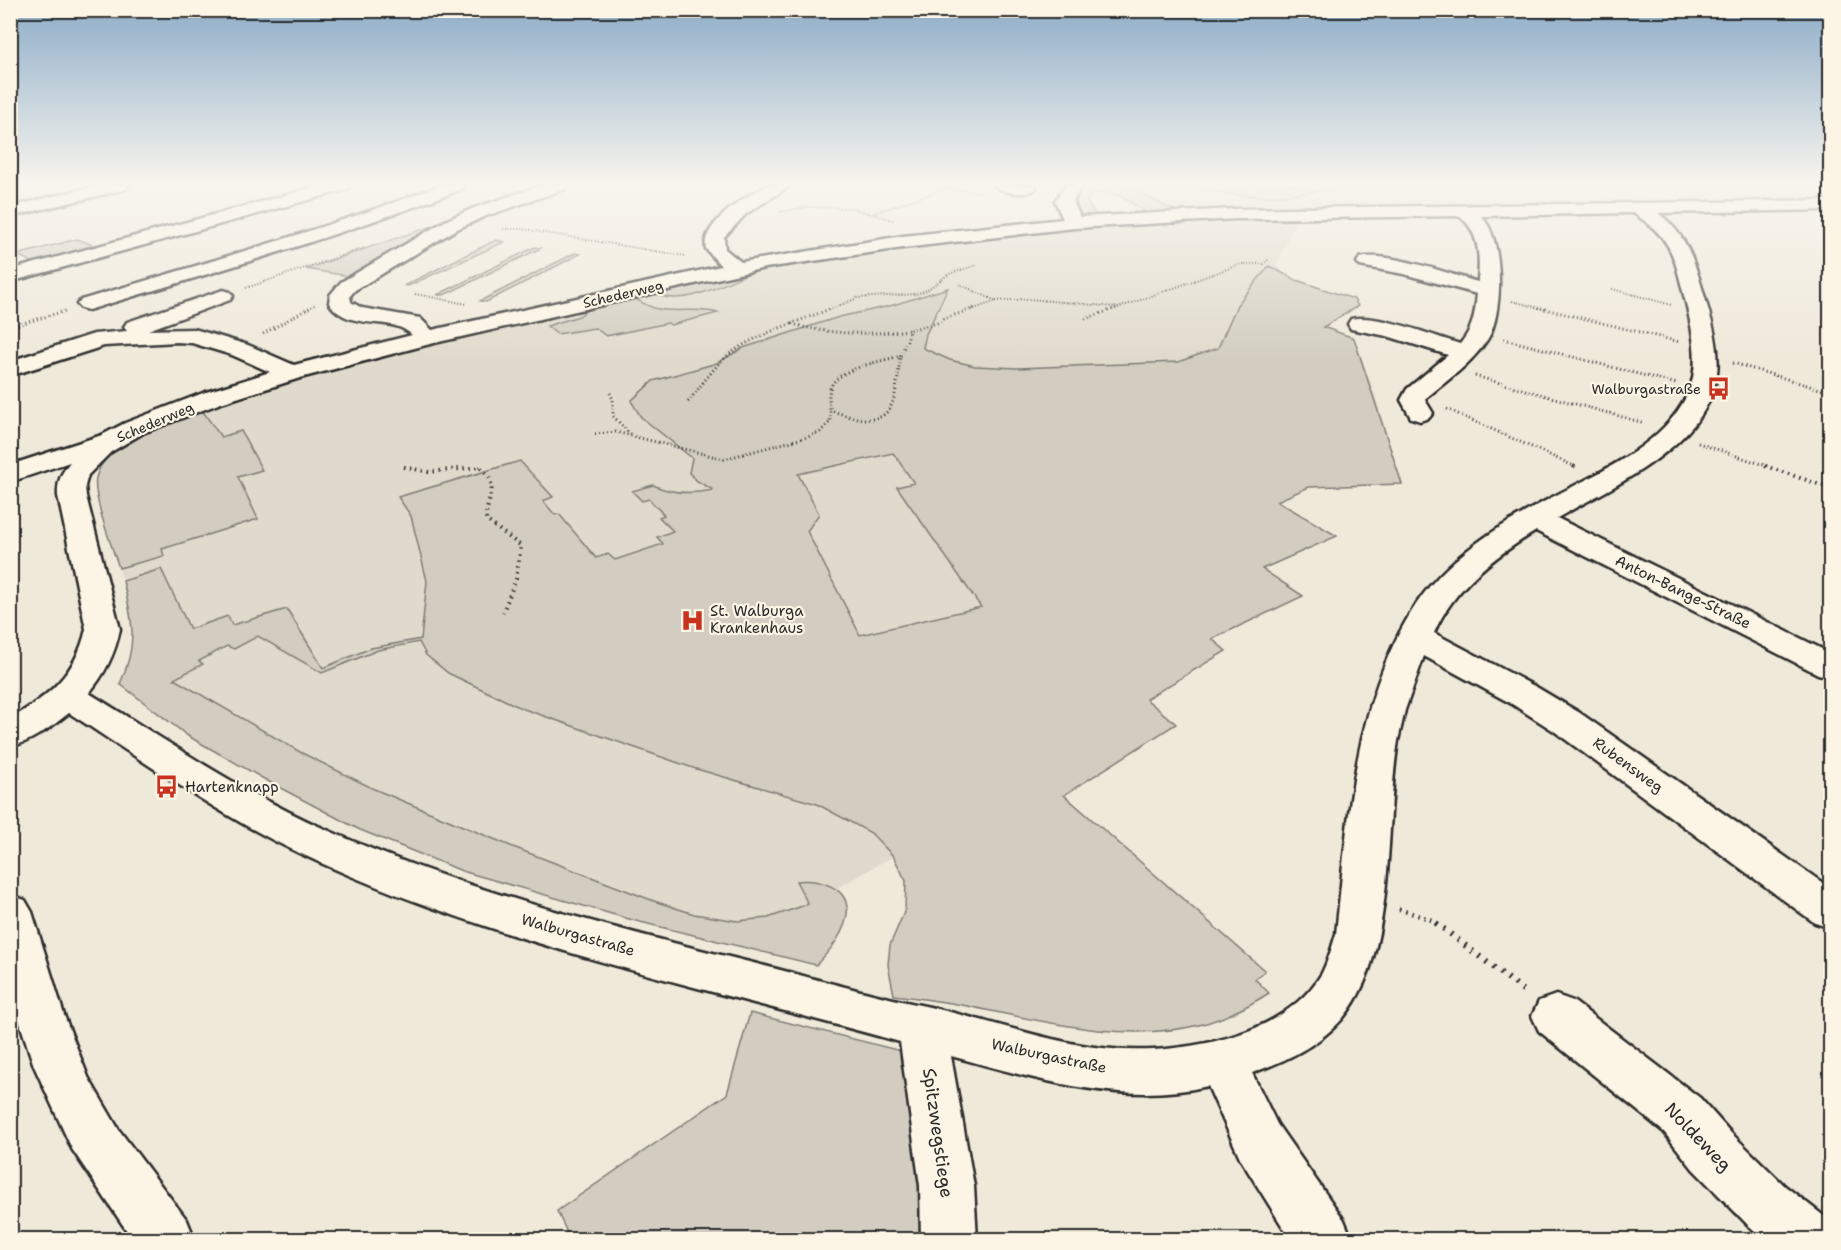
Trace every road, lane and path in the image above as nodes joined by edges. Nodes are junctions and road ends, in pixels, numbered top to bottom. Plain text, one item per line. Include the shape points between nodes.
1 (130, 243) edge
2 (288, 243) edge
3 (410, 243) edge
4 (608, 243) edge
5 (714, 243) edge
6 (894, 243) edge
7 (1486, 243) edge
8 (1677, 243) edge
9 (368, 247) dead end
10 (678, 255) dead end
11 (1269, 258) dead end
12 (1366, 262) dead end
13 (976, 265) dead end
14 (737, 268) junction
15 (10, 276) edge
16 (959, 284) dead end
17 (344, 290) junction
18 (1612, 290) dead end
19 (1487, 293) junction
20 (415, 294) dead end
21 (223, 296) joint
22 (996, 301) junction
23 (88, 304) joint
24 (464, 304) dead end
25 (1120, 307) junction
26 (1699, 312) junction
27 (1085, 319) dead end
28 (792, 324) junction
29 (1359, 324) dead end
30 (10, 327) edge
31 (909, 330) junction
32 (1480, 333) junction
33 (427, 338) junction
34 (102, 339) junction
35 (1671, 340) dead end
36 (240, 350) junction
37 (1465, 353) junction
38 (1706, 355) junction
39 (900, 356) junction
40 (10, 369) edge
41 (292, 373) junction
42 (1472, 375) dead end
43 (1669, 382) dead end
44 (1830, 392) edge
45 (610, 393) dead end
46 (688, 402) dead end
47 (1418, 404) joint
48 (833, 411) junction
49 (1672, 433) junction
50 (595, 434) dead end
51 (119, 436) junction
52 (633, 436) junction
53 (404, 467) dead end
54 (10, 474) edge
55 (1605, 481) junction
56 (1830, 488) edge
57 (1536, 519) junction
58 (503, 612) dead end
59 (1415, 637) junction
60 (1830, 666) edge
61 (67, 696) junction
62 (10, 735) edge
63 (1830, 910) edge
64 (10, 912) edge
65 (1432, 920) dead end
66 (1556, 1016) joint
67 (922, 1026) junction
68 (1222, 1061) junction
69 (166, 1239) edge
70 (949, 1239) edge
71 (1324, 1239) edge
72 (1809, 1239) edge

1 - 15 street
2 - 23 street
3 - 17 street
4 - 10 path
5 - 14 street via 716,251
6 - 14 street, Schederweg
7 - 19 street
8 - 26 street, Walburgastraße
9 - 21 path
11 - 25 path via 1266,263 1241,264
12 - 19 street via 1406,268
13 - 28 path via 949,274 916,294 857,298
14 - 33 street, Schederweg
16 - 22 path
17 - 33 street via 339,298 347,310 412,323
17 - 36 path via 291,316
18 - 26 path
19 - 32 street
19 - 35 path
20 - 24 path
21 - 34 street
22 - 25 path via 1018,298
22 - 31 path
23 - 30 path
25 - 27 path
26 - 38 street, Walburgastraße
28 - 31 path via 840,334
28 - 46 path via 731,353
29 - 37 street via 1383,327
31 - 39 path
32 - 37 street
32 - 43 path
33 - 41 street, Schederweg
34 - 36 street via 187,335
34 - 40 street
36 - 41 street
37 - 47 street
38 - 44 path
38 - 49 street, Walburgastraße via 1703,385
39 - 48 path via 840,375 829,393
39 - 48 path via 895,401 890,411 866,420
41 - 51 street, Schederweg via 212,398
42 - 49 path
45 - 52 path via 613,416
47 - 55 path
48 - 52 path via 831,420 818,434 724,459
49 - 55 street, Walburgastraße
49 - 56 path
50 - 52 path
51 - 54 street
51 - 61 street, Schederweg via 80,466 71,486 103,629 96,656
53 - 58 path via 429,472 480,467 490,477 494,488 486,520 521,546 516,579
55 - 57 street, Walburgastraße
57 - 59 street, Walburgastraße via 1497,543 1459,575 1435,601
57 - 60 street, Anton-Bange-Straße
59 - 63 street, Rubensweg via 1567,722
59 - 68 street, Walburgastraße via 1390,699 1379,741 1358,934 1350,965 1333,994 1310,1019 1280,1038
61 - 62 street, Schederweg
61 - 67 street, Walburgastraße via 259,813 327,848 411,882 588,939
64 - 69 street via 54,1052 81,1115 108,1160
65 - 66 path
66 - 72 street, Noldeweg via 1682,1116 1766,1205
67 - 68 street, Walburgastraße via 1042,1058 1116,1071 1151,1072
67 - 70 street, Spitzwegstiege via 947,1186
68 - 71 street via 1259,1142

